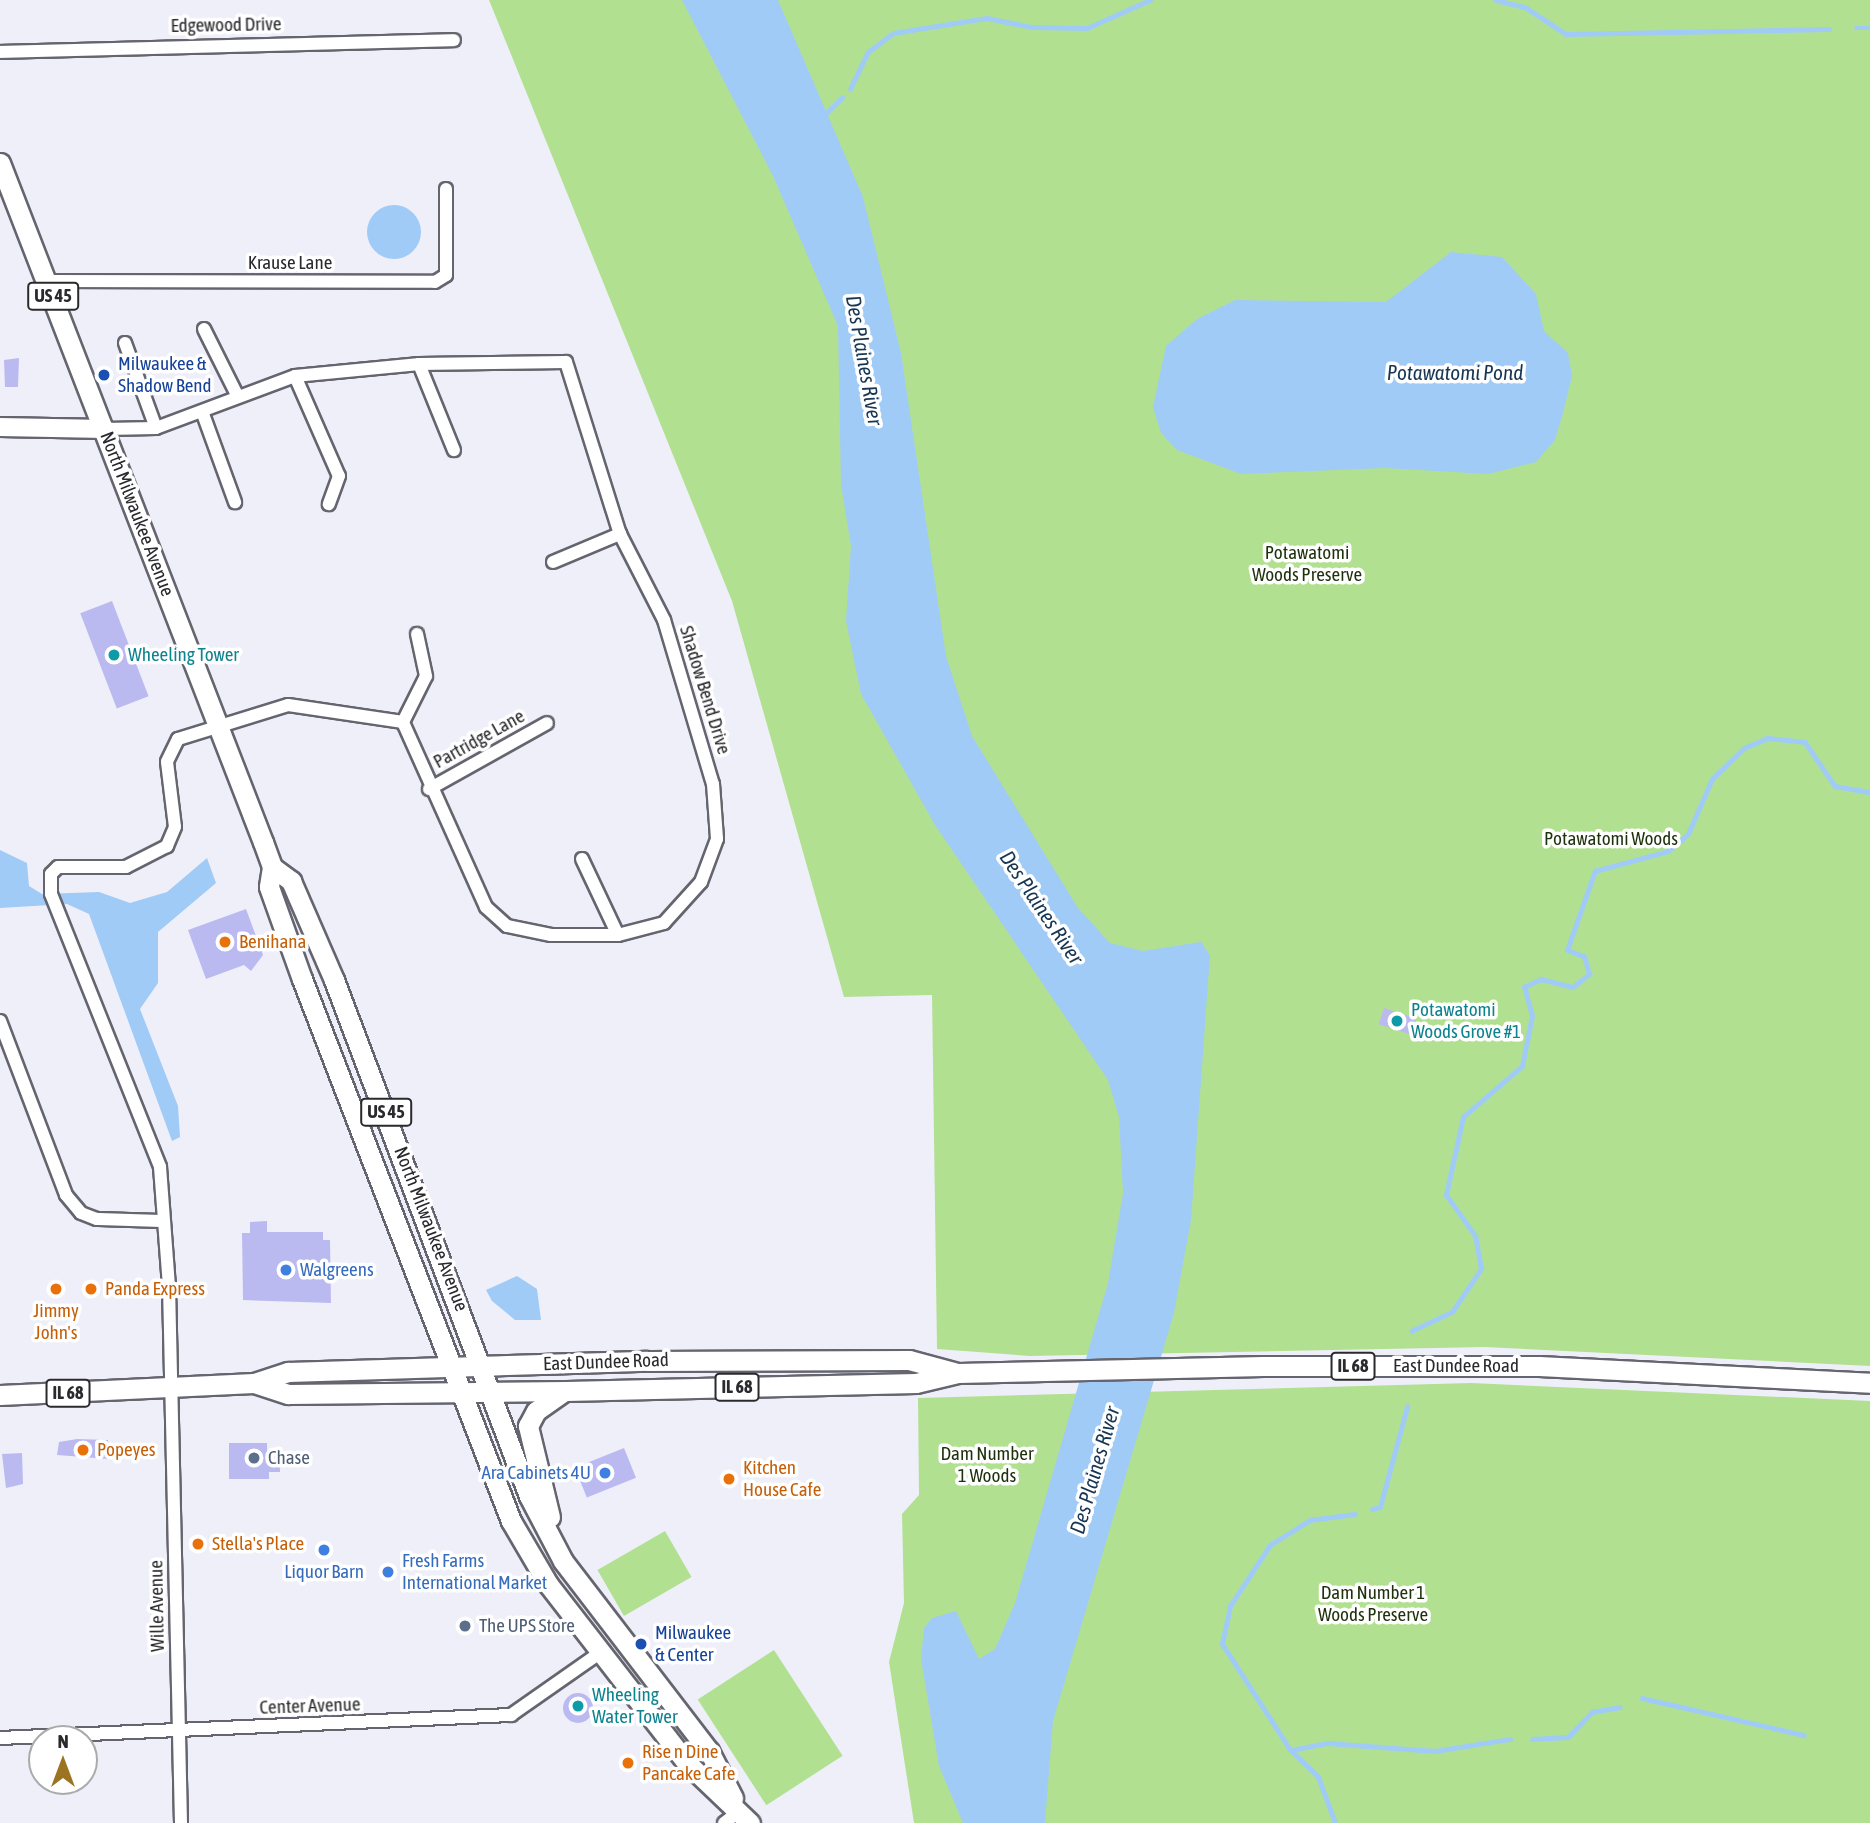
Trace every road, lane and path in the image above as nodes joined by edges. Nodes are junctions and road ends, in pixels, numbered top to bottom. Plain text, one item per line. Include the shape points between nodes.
1 (454, 40) dead end
2 (0, 52) edge
3 (0, 163) edge
4 (446, 190) dead end
5 (47, 281) junction
6 (204, 329) dead end
7 (125, 344) dead end
8 (419, 364) junction
9 (295, 376) junction
10 (237, 395) junction
11 (202, 414) junction
12 (0, 427) edge
13 (156, 428) junction
14 (105, 429) junction
15 (454, 450) dead end
16 (235, 502) dead end
17 (329, 504) dead end
18 (620, 534) junction
19 (553, 562) dead end
20 (416, 634) dead end
21 (403, 722) junction
22 (547, 723) dead end
23 (220, 728) junction
24 (429, 789) junction
25 (582, 859) dead end
26 (272, 867) junction
27 (618, 935) junction
28 (0, 1021) edge
29 (163, 1221) junction
30 (484, 1366) junction
31 (452, 1367) junction
32 (958, 1373) junction
33 (254, 1383) junction
34 (1870, 1383) edge
35 (171, 1388) junction
36 (461, 1391) junction
37 (493, 1391) junction
38 (566, 1391) junction
39 (0, 1395) edge
40 (563, 1561) junction
41 (601, 1652) junction
42 (179, 1730) junction
43 (0, 1738) edge
44 (745, 1817) edge
45 (181, 1823) edge
46 (724, 1823) edge

1 - 2 street, Edgewood Drive
3 - 5 main road, North Milwaukee Avenue / US 45
4 - 5 street, Krause Lane via 446,275 435,282
5 - 14 main road, North Milwaukee Avenue / US 45
6 - 10 street
7 - 13 street
8 - 9 street, Shadow Bend Drive
8 - 15 street
8 - 18 street, Shadow Bend Drive via 566,362
9 - 10 street, Shadow Bend Drive
9 - 17 street via 339,476
10 - 11 street, Shadow Bend Drive
11 - 13 street, Shadow Bend Drive
11 - 16 street
12 - 14 street
13 - 14 street, Shadow Bend Drive
14 - 23 main road, North Milwaukee Avenue / US 45
18 - 19 street
18 - 27 street, Shadow Bend Drive via 664,620 713,784 717,839 701,882 664,923
20 - 21 street via 426,676
21 - 23 street via 288,705
21 - 24 street, Shadow Bend Drive
22 - 24 street, Partridge Lane
23 - 26 main road, North Milwaukee Avenue / US 45
23 - 29 street, Wille Avenue via 178,739 172,748 175,827 167,846 126,867 58,867 48,883 160,1167
24 - 27 street, Shadow Bend Drive via 486,907 507,926 551,935
25 - 27 street
26 - 30 main road, North Milwaukee Avenue / US 45 via 291,881 334,979
26 - 31 main road, North Milwaukee Avenue / US 45 via 269,887 302,979
28 - 29 street via 66,1195 81,1213 97,1220
29 - 35 street, Wille Avenue
30 - 31 main road, East Dundee Road / IL 68
30 - 32 main road, East Dundee Road / IL 68 via 909,1360
30 - 37 main road, US 45
31 - 33 main road, East Dundee Road / IL 68 via 288,1372
31 - 36 main road, US 45
32 - 34 main road, East Dundee Road / IL 68 via 1539,1366
32 - 38 main road, East Dundee Road / IL 68 via 916,1383
33 - 35 main road, East Dundee Road / IL 68
33 - 36 main road, East Dundee Road / IL 68 via 288,1394
35 - 39 main road, East Dundee Road / IL 68
35 - 42 street, Wille Avenue
36 - 37 main road, East Dundee Road / IL 68
36 - 41 main road, US 45 via 511,1521 548,1584
37 - 38 main road, East Dundee Road / IL 68
37 - 40 main road, US 45 via 529,1496
38 - 40 main road via 536,1411 527,1436
40 - 44 main road, US 45 via 709,1751
41 - 42 street, Center Avenue via 511,1715
41 - 44 main road, US 45 via 687,1763
42 - 43 street, Center Avenue
42 - 45 street, Wille Avenue
44 - 46 street

